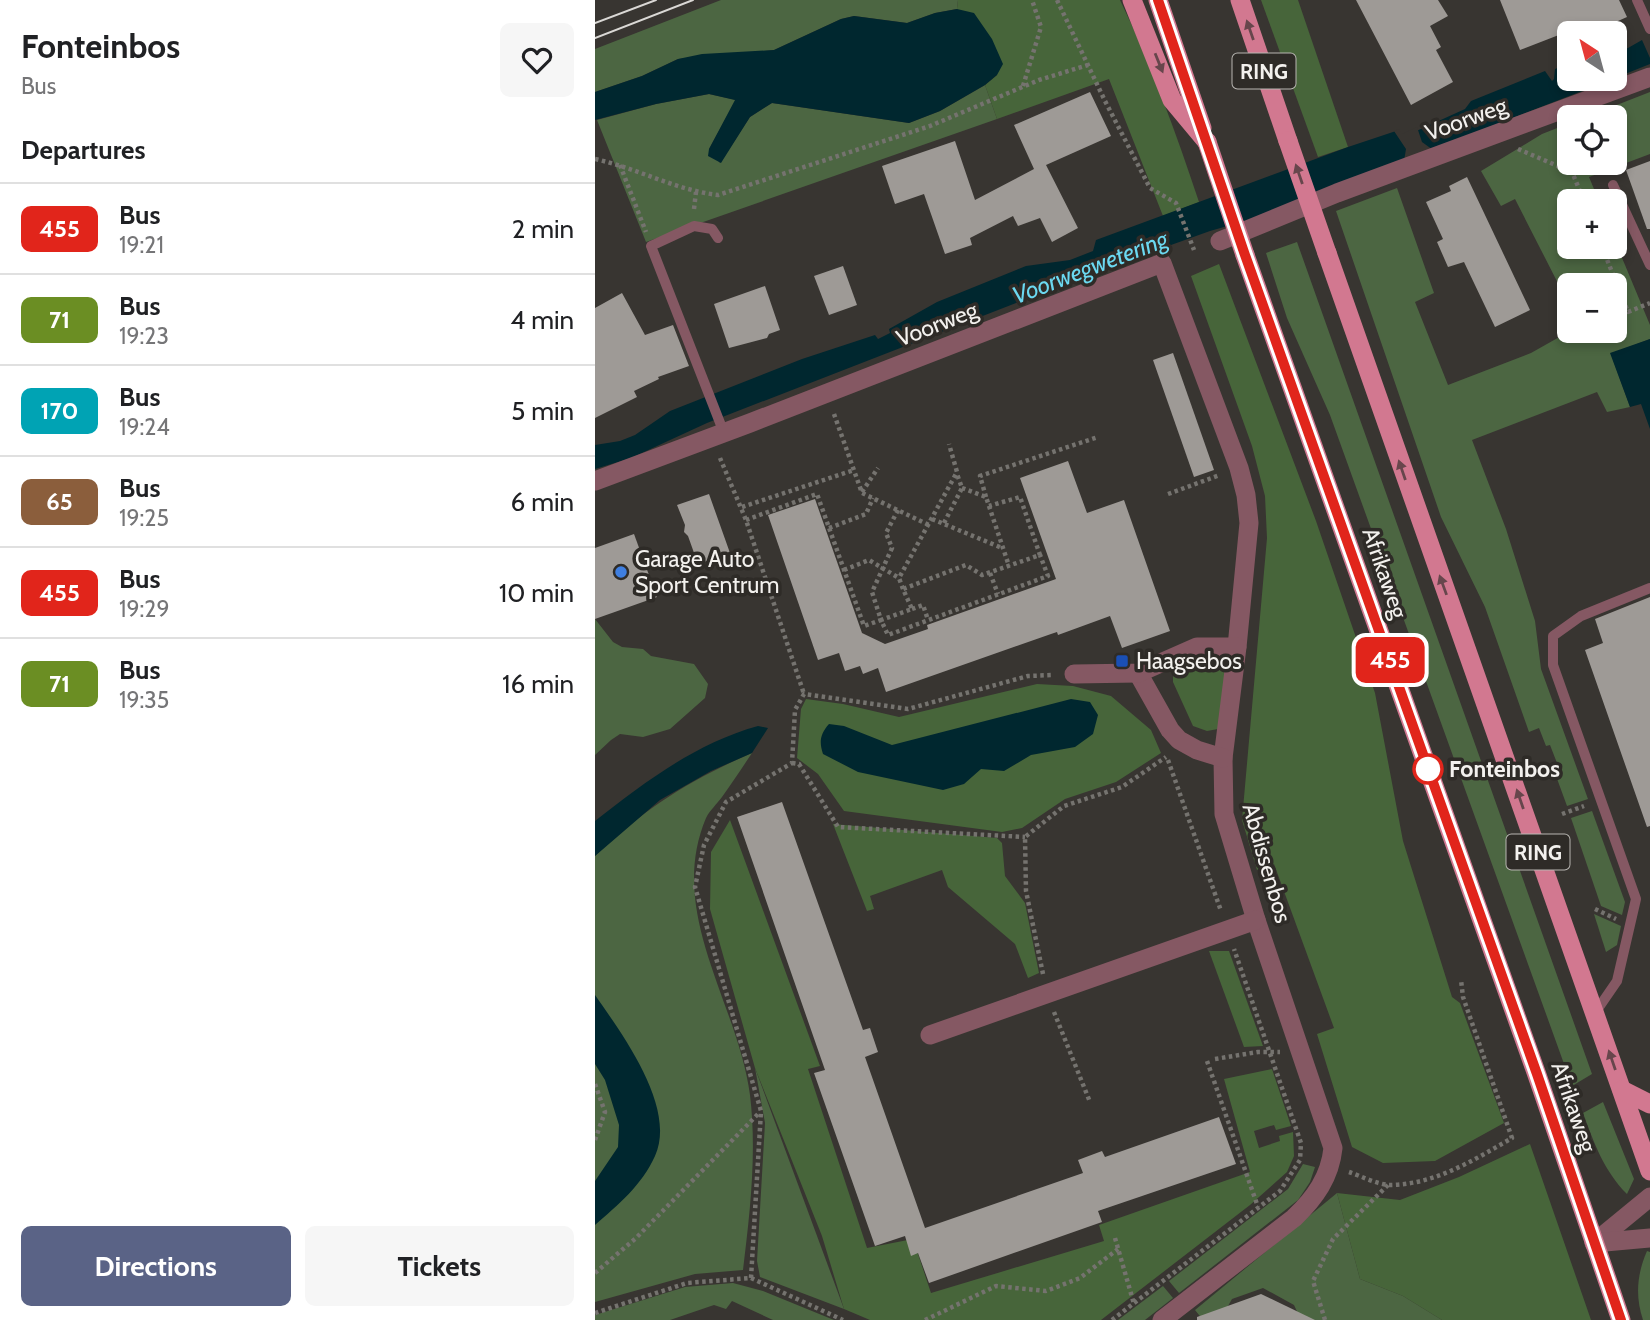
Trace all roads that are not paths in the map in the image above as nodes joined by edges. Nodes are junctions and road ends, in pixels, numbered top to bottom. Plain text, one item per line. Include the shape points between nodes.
1 (1132, 0) edge
2 (1158, 0) edge
3 (1240, 0) edge
4 (1637, 0) edge
5 (1649, 28) edge
6 (1650, 77) edge
7 (1207, 142) junction
8 (1613, 185) dead end
9 (719, 238) dead end
10 (1220, 240) road end
11 (1162, 263) joint
12 (1650, 265) edge
13 (717, 435) junction
14 (595, 481) edge
15 (1650, 588) edge
16 (1237, 647) junction
17 (1138, 673) junction
18 (1074, 674) road end
19 (1223, 758) junction
20 (1256, 920) junction
21 (1595, 1013) junction
22 (930, 1035) dead end
23 (1622, 1090) junction
24 (1650, 1104) edge
25 (1650, 1171) edge
26 (1650, 1196) edge
27 (1650, 1238) edge
28 (1594, 1243) junction
29 (1161, 1320) edge
30 (1622, 1320) edge

1 -> 7 main road via 1173,100
2 - 7 main road, Afrikaweg
21 -> 3 main road, RING, bridge
4 - 5 lane
6 - 10 street, Voorweg
7 - 28 main road, Afrikaweg, bridge
8 - 12 lane
9 - 13 lane via 712,229 694,226 651,246 707,389
11 - 13 street, Voorweg
11 - 16 street, Abdissenbos via 1247,495 1249,523
13 - 14 street, Voorweg
15 - 21 lane via 1581,616 1553,636 1553,665 1636,898 1617,981
16 - 17 street via 1197,647
16 - 19 street, Abdissenbos
17 - 18 street
17 - 19 street via 1179,740
19 - 20 street, Abdissenbos via 1224,814
20 - 22 street
20 - 29 street, Abdissenbos via 1333,1148 1331,1167 1313,1200 1294,1218
23 -> 21 main road, RING
23 - 24 main road
23 - 25 main road, RING
26 - 28 street
27 - 28 street
28 - 30 main road, Afrikaweg

